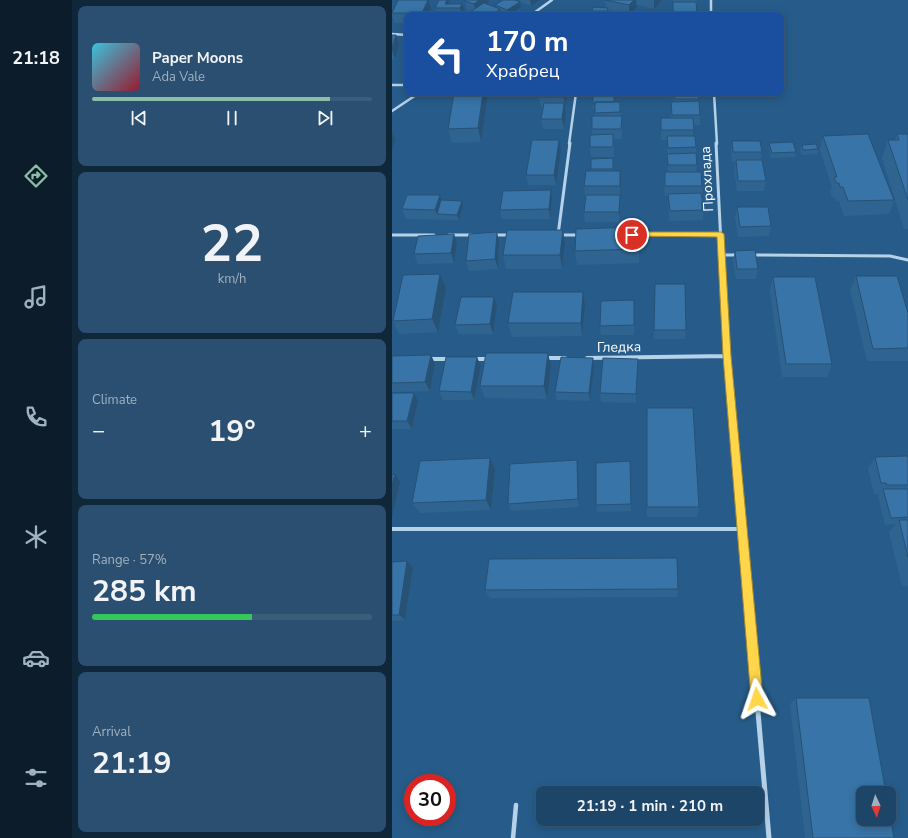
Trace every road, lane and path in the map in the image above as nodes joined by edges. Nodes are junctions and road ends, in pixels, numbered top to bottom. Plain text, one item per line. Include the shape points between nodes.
1 (552, 0) edge
2 (711, 0) edge
3 (536, 12) edge
4 (711, 12) edge
5 (392, 34) edge
6 (404, 35) edge
7 (392, 85) edge
8 (404, 85) edge
9 (414, 96) edge
10 (576, 96) edge
11 (714, 96) edge
12 (392, 110) edge
13 (721, 234) junction
14 (392, 235) edge
15 (439, 235) edge
16 (447, 235) edge
17 (479, 235) edge
18 (487, 235) edge
19 (518, 235) edge
20 (550, 235) edge
21 (558, 235) junction
22 (589, 235) edge
23 (628, 235) edge
24 (722, 255) junction
25 (908, 260) edge
26 (727, 356) junction
27 (544, 358) edge
28 (568, 358) edge
29 (583, 358) edge
30 (456, 359) edge
31 (464, 359) edge
32 (496, 359) edge
33 (424, 360) edge
34 (392, 529) edge
35 (743, 529) junction
36 (516, 805) dead end
37 (513, 838) edge
38 (768, 838) edge

1 - 3 street
2 - 4 street
5 - 6 street
7 - 8 street
9 - 12 street
10 - 21 street
11 - 13 street, Прохлада
13 - 23 street
13 - 24 street, Прохлада
14 - 15 street
16 - 17 street
18 - 19 street
20 - 21 street
21 - 22 street
24 - 25 street via 890,256
24 - 26 street, Прохлада
26 - 29 street, Гледка
26 - 35 street, Прохлада
27 - 28 street
30 - 33 street
31 - 32 street
34 - 35 street
35 - 38 street, Прохлада
36 - 37 street

